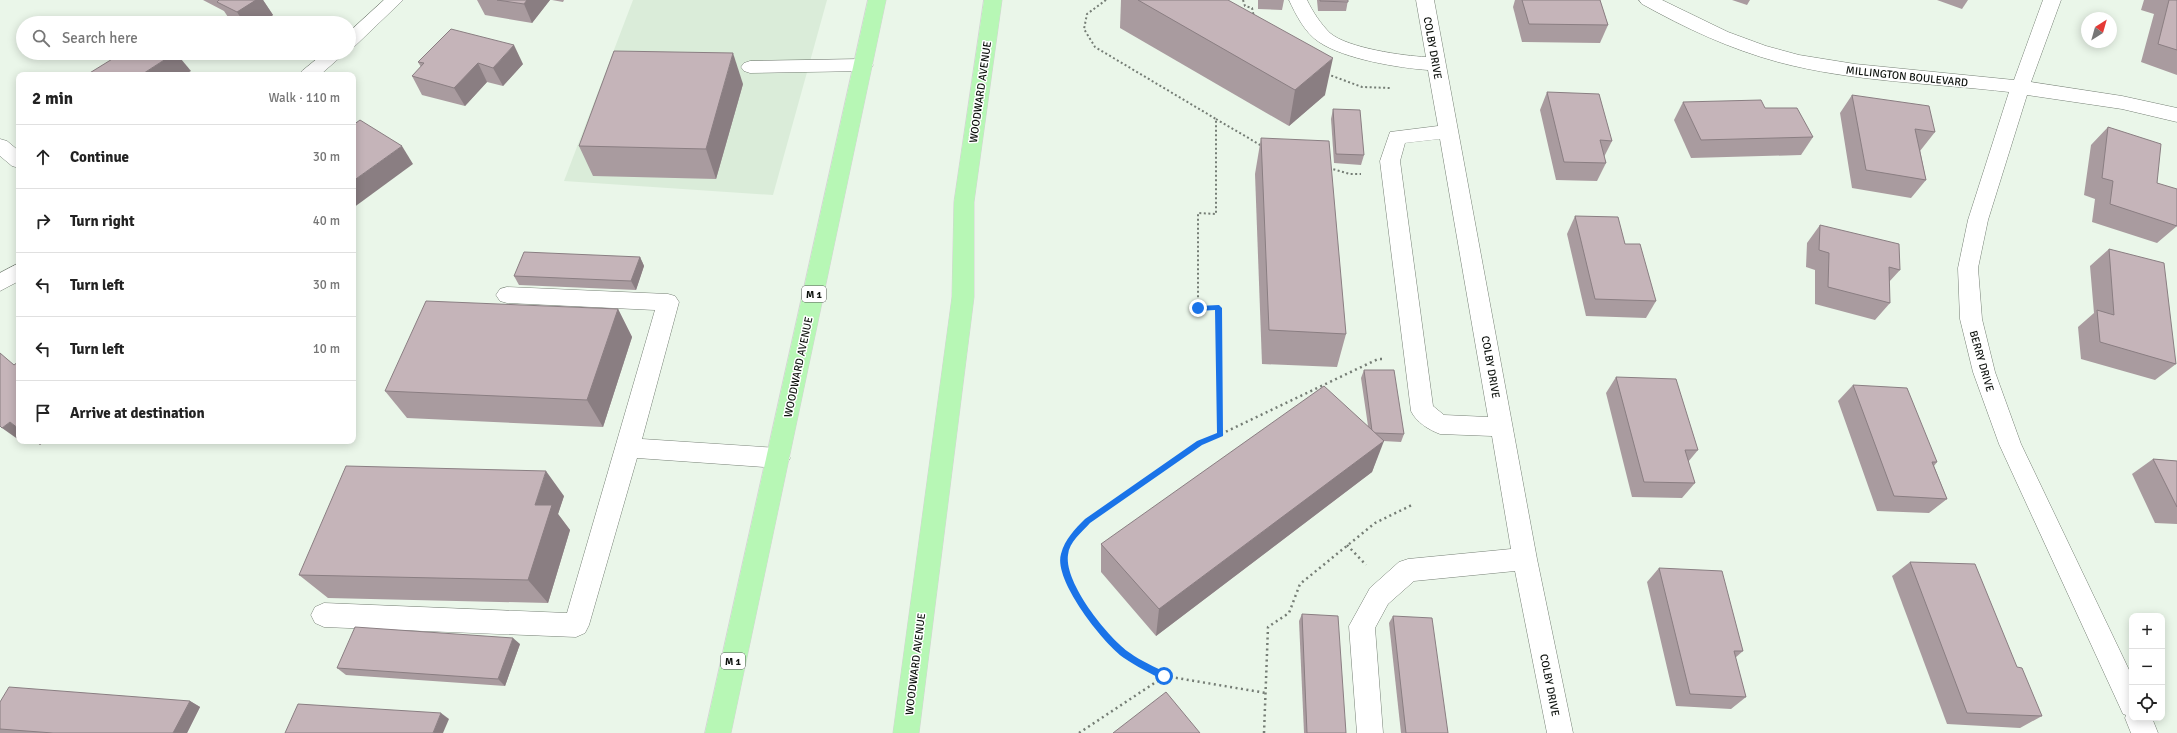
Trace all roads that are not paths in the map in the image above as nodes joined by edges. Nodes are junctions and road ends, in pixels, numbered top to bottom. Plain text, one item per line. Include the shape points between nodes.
1 (394, 0) edge
2 (877, 0) edge
3 (993, 0) edge
4 (1298, 0) edge
5 (1425, 0) edge
6 (1648, 0) edge
7 (2052, 0) edge
8 (356, 35) edge
9 (327, 60) edge
10 (1436, 64) junction
11 (864, 65) junction
12 (750, 67) dead end
13 (312, 72) edge
14 (2020, 88) junction
15 (2177, 115) edge
16 (1447, 132) junction
17 (0, 146) edge
18 (16, 159) edge
19 (16, 273) edge
20 (0, 283) edge
21 (507, 295) dead end
22 (1502, 427) junction
23 (628, 448) junction
24 (778, 458) junction
25 (1525, 559) junction
26 (324, 615) dead end
27 (2129, 699) edge
28 (2139, 721) edge
29 (718, 733) edge
30 (906, 733) edge
31 (1370, 733) edge
32 (1560, 733) edge
33 (2145, 733) edge

1 - 8 street
2 - 11 main road, WOODWARD AVENUE / M 1
3 - 30 main road, WOODWARD AVENUE via 964,202 963,297
4 - 10 street via 1307,18 1325,38 1358,52 1407,62
5 - 10 street, COLBY DRIVE
6 - 14 street, MILLINGTON BOULEVARD via 1735,41 1799,61 1860,71
7 - 14 street, BERRY DRIVE
9 - 13 street
10 - 16 street, COLBY DRIVE
11 - 12 street
11 - 24 main road, WOODWARD AVENUE / M 1
14 - 15 street, MILLINGTON BOULEVARD
14 - 27 street, BERRY DRIVE via 1971,245 1968,268 1971,319 1984,372 2010,444
16 - 22 street, COLBY DRIVE
16 - 22 street via 1396,137 1390,161 1422,410 1440,424
17 - 18 street
19 - 20 street
21 - 23 street via 668,302
22 - 25 street, COLBY DRIVE
23 - 24 street
23 - 26 street via 576,625
24 - 29 main road, WOODWARD AVENUE / M 1
25 - 31 street via 1408,570 1379,596 1362,626
25 - 32 street, COLBY DRIVE
28 - 33 street

